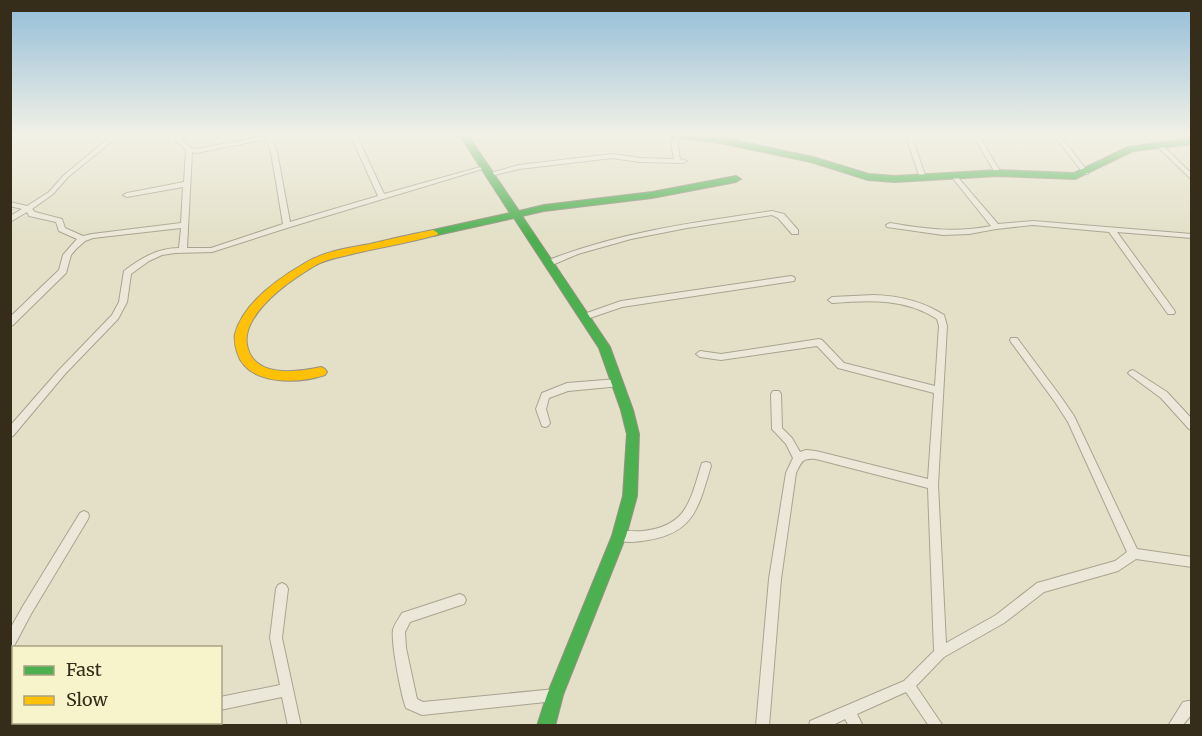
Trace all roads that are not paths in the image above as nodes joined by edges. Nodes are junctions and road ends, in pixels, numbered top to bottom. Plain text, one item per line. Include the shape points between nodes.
1 (75, 168) edge
2 (187, 168) edge
3 (277, 168) edge
4 (368, 168) edge
5 (505, 168) edge
6 (840, 168) edge
7 (920, 168) edge
8 (995, 168) edge
9 (1082, 168) edge
10 (1095, 168) edge
11 (488, 170) junction
12 (998, 173) junction
13 (1086, 173) junction
14 (953, 174) junction
15 (923, 178) junction
16 (736, 179) dead end
17 (186, 184) junction
18 (127, 195) dead end
19 (382, 197) junction
20 (10, 204) edge
21 (28, 208) junction
22 (518, 215) junction
23 (10, 220) edge
24 (184, 225) junction
25 (287, 225) junction
26 (891, 225) dead end
27 (996, 227) junction
28 (1111, 229) junction
29 (795, 232) dead end
30 (1191, 236) edge
31 (82, 239) junction
32 (183, 250) junction
33 (549, 263) junction
34 (790, 279) dead end
35 (832, 300) dead end
36 (1172, 312) dead end
37 (585, 317) junction
38 (12, 320) edge
39 (1014, 340) dead end
40 (700, 354) dead end
41 (321, 372) dead end
42 (1133, 373) dead end
43 (618, 383) junction
44 (938, 390) junction
45 (776, 394) dead end
46 (545, 423) dead end
47 (1191, 426) edge
48 (10, 433) edge
49 (798, 458) junction
50 (706, 466) dead end
51 (933, 484) junction
52 (84, 516) dead end
53 (619, 536) junction
54 (1134, 555) junction
55 (1191, 561) edge
56 (282, 589) dead end
57 (460, 600) dead end
58 (10, 642) edge
59 (940, 653) junction
60 (908, 685) junction
61 (286, 690) junction
62 (555, 695) junction
63 (222, 704) edge
64 (1191, 708) edge
65 (847, 711) junction
66 (295, 726) edge
67 (546, 726) edge
68 (762, 726) edge
69 (815, 726) edge
70 (857, 726) edge
71 (937, 726) edge
72 (1174, 726) edge

1 - 21 street via 51,193
2 - 17 street
3 - 25 street
4 - 19 street
5 - 11 street
6 - 15 street via 868,177
7 - 15 street
8 - 12 street
9 - 13 street
10 - 13 street
11 - 19 street
11 - 22 street
12 - 13 street
12 - 14 street
14 - 15 street
14 - 27 street
16 - 22 street
17 - 18 street
17 - 24 street
19 - 25 street
20 - 21 street
21 - 23 street
21 - 31 street via 32,214 59,221 62,229
22 - 33 street
22 - 41 street via 325,257 280,285 248,319 240,342 242,351 249,362 283,378
24 - 31 street
24 - 32 street
25 - 32 street via 212,250
26 - 27 street via 956,234
27 - 28 street via 1033,224
28 - 30 street
28 - 36 street
29 - 33 street via 782,216 772,213 625,237
31 - 38 street via 68,255 63,271
32 - 48 street via 153,254 128,273 123,302 115,317
33 - 37 street
34 - 37 street via 621,304
35 - 44 street via 876,297 925,308 941,317
37 - 43 street via 604,347
39 - 54 street via 1070,418
40 - 44 street via 722,357 819,342 841,366
42 - 47 street via 1164,395
43 - 46 street via 567,387 545,396 541,410
43 - 53 street via 633,435 630,496
44 - 51 street
45 - 49 street via 777,429
49 - 51 street via 816,455
49 - 68 street via 791,472 775,579
50 - 53 street via 695,503 680,523 658,534
51 - 59 street
52 - 58 street
53 - 62 street
54 - 55 street
54 - 59 street via 1118,566 1041,587 1000,619
56 - 61 street via 276,638
57 - 62 street via 406,617 399,631 411,703 422,709
59 - 60 street
60 - 65 street
60 - 71 street
61 - 63 street
61 - 66 street
62 - 67 street
64 - 72 street
65 - 69 street
65 - 70 street

